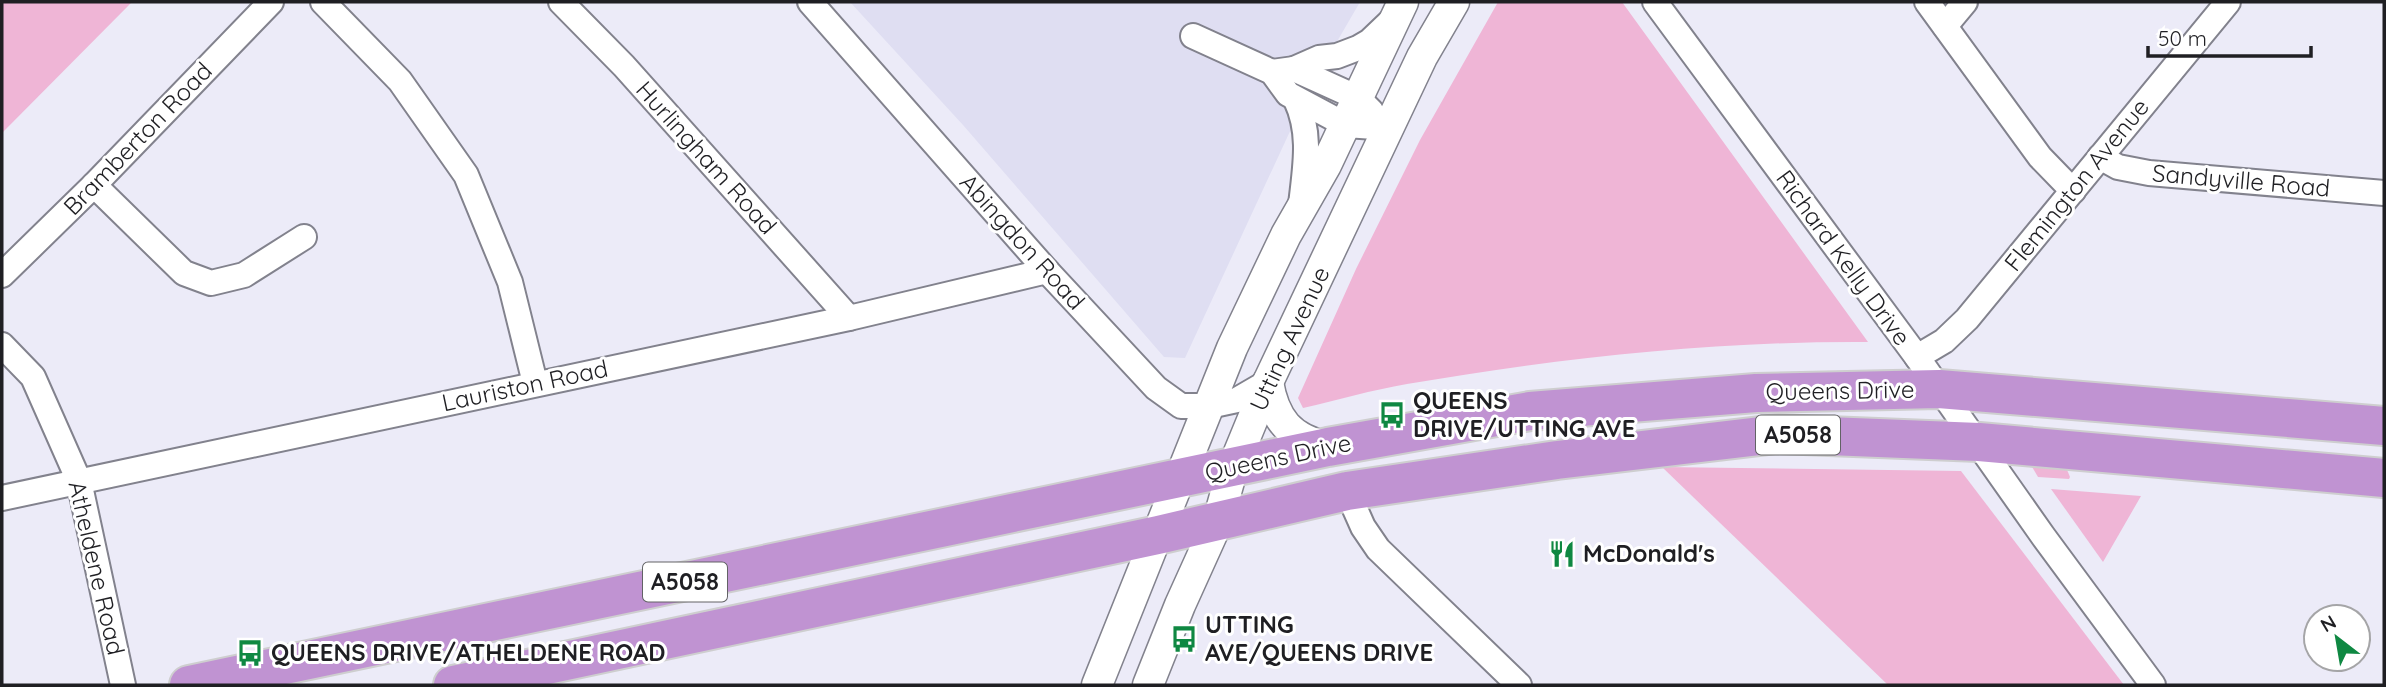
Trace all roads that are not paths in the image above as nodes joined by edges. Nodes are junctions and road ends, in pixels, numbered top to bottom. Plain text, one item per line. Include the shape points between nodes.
1 (271, 2) edge
2 (323, 2) edge
3 (561, 2) edge
4 (810, 2) edge
5 (1454, 2) edge
6 (1655, 2) edge
7 (1927, 2) edge
8 (1965, 2) edge
9 (2228, 2) edge
10 (1399, 9) edge
11 (1944, 26) junction
12 (1193, 36) dead end
13 (1283, 71) junction
14 (1358, 98) junction
15 (1296, 100) junction
16 (1346, 125) junction
17 (1389, 128) junction
18 (2100, 157) junction
19 (94, 185) junction
20 (2073, 191) junction
21 (2384, 193) edge
22 (1301, 206) junction
23 (304, 237) dead end
24 (1047, 271) junction
25 (2, 275) edge
26 (849, 318) junction
27 (2, 345) edge
28 (1917, 357) junction
29 (1268, 382) junction
30 (535, 383) junction
31 (1939, 389) junction
32 (1209, 406) junction
33 (2384, 426) edge
34 (1979, 442) junction
35 (1328, 447) junction
36 (1233, 467) junction
37 (2384, 478) edge
38 (1181, 479) junction
39 (79, 481) junction
40 (1348, 491) junction
41 (2, 498) edge
42 (1218, 521) junction
43 (1158, 535) junction
44 (123, 685) edge
45 (189, 685) edge
46 (453, 685) edge
47 (1097, 685) edge
48 (1148, 685) edge
49 (1518, 685) edge
50 (2153, 685) edge

1 - 19 street, Bramberton Road
2 - 30 street via 400,81 466,175 510,282
3 - 26 street, Hurlingham Road
4 - 24 street, Abingdon Road
5 - 17 street, Utting Avenue
6 - 28 street, Richard Kelly Drive
7 - 11 street
8 - 11 street
9 - 18 street, Flemington Avenue
10 - 13 street via 1379,33 1358,48
10 - 14 street, Utting Avenue
11 - 20 street via 2040,157
12 - 13 street
13 - 14 street
13 - 15 street via 1288,94
14 - 16 street, Utting Avenue
14 - 17 street
15 - 16 street
15 - 22 street via 1307,146
16 - 17 street
16 - 22 street, Utting Avenue
17 - 29 street, Utting Avenue
18 - 20 street, Flemington Avenue
18 - 21 street, Sandyville Road via 2118,167 2149,173
19 - 23 street via 184,273 211,283 244,275
19 - 25 street, Bramberton Road
20 - 28 street, Flemington Avenue via 1957,330
22 - 32 street, Utting Avenue
24 - 26 street, Lauriston Road
24 - 32 street, Abingdon Road via 1156,388 1181,406
26 - 30 street, Lauriston Road
27 - 39 street, Atheldene Road via 33,377
28 - 31 street, Richard Kelly Drive
29 - 32 street, Abingdon Road via 1237,400
29 - 35 street via 1282,422 1305,439
29 - 36 street, Utting Avenue
30 - 39 street, Lauriston Road
31 - 33 highway, Queens Drive / A5058
31 - 34 street, Richard Kelly Drive
31 - 35 highway, Queens Drive / A5058 via 1756,393 1530,411
32 - 38 street, Utting Avenue
34 - 37 highway, Queens Drive / A5058
34 - 40 highway, Queens Drive / A5058 via 1777,434
34 - 50 street, Richard Kelly Drive
35 - 36 highway, Queens Drive / A5058
36 - 38 highway, Queens Drive / A5058
36 - 42 street, Utting Avenue
38 - 43 street, Utting Avenue
38 - 45 highway, Queens Drive / A5058
39 - 41 street, Lauriston Road
39 - 44 street, Atheldene Road
40 - 42 highway, Queens Drive / A5058
40 - 49 street via 1378,549
42 - 43 highway, Queens Drive / A5058
42 - 48 street, Utting Avenue
43 - 46 highway, Queens Drive / A5058
43 - 47 street, Utting Avenue

